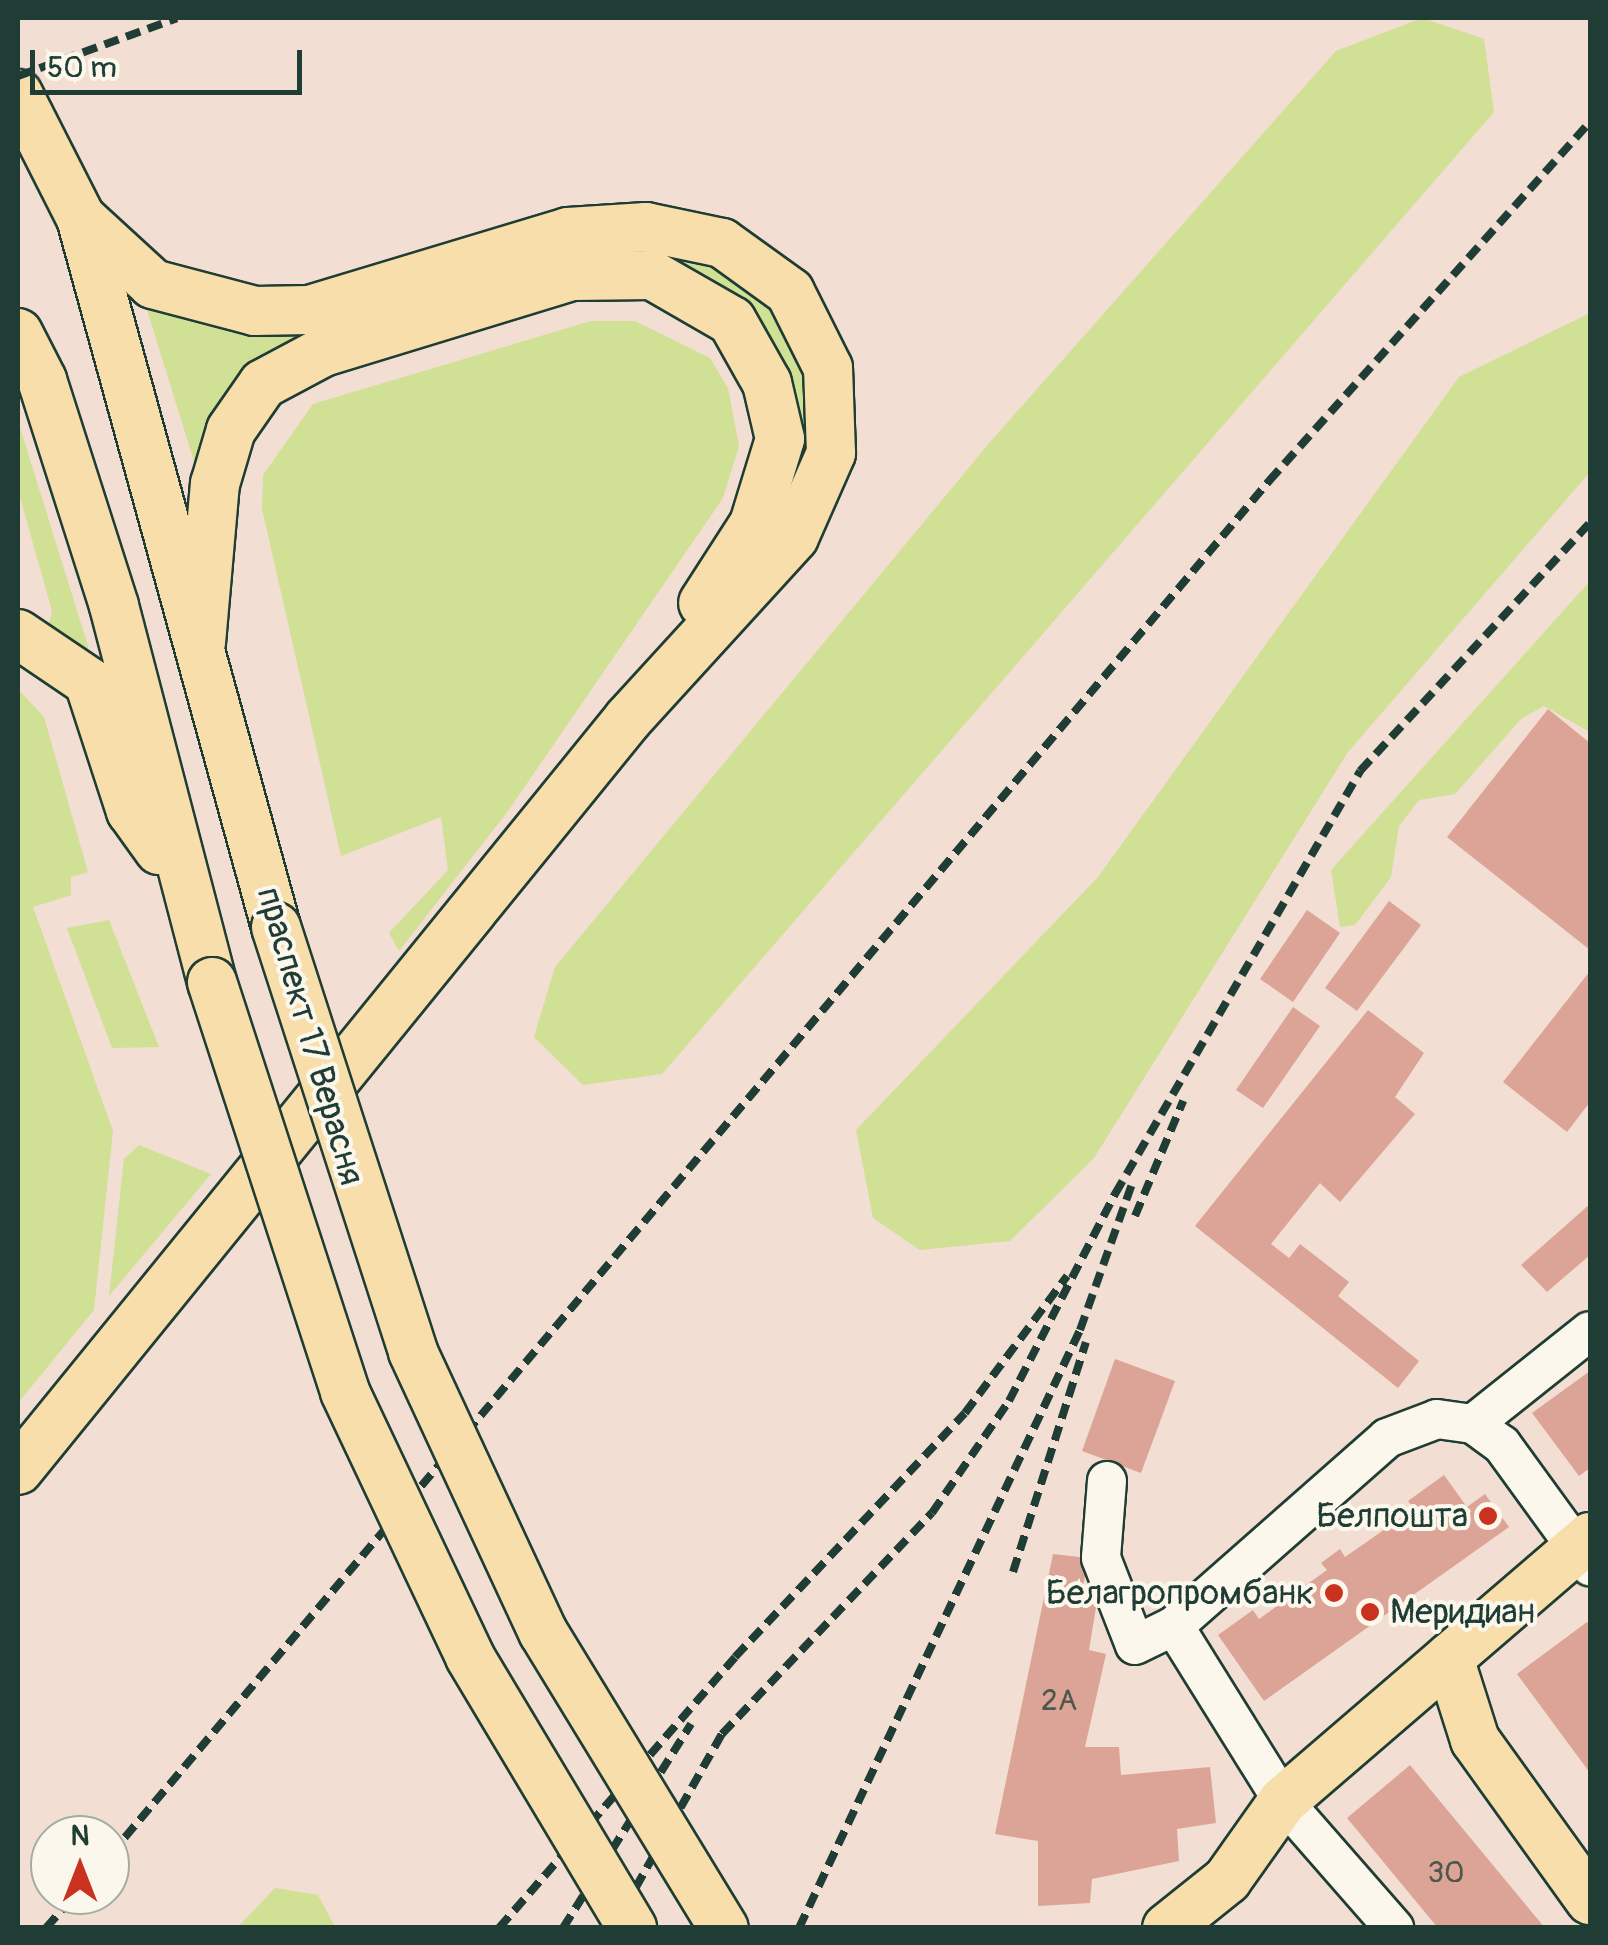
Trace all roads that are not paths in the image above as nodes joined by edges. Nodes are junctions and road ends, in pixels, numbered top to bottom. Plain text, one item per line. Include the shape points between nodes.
1 (18, 94) edge
2 (81, 218) junction
3 (18, 333) edge
4 (18, 634) edge
5 (201, 643) junction
6 (628, 719) junction
7 (182, 882) junction
8 (1590, 1332) edge
9 (1473, 1424) junction
10 (18, 1470) edge
11 (1107, 1481) dead end
12 (1586, 1550) edge
13 (1174, 1626) junction
14 (1450, 1658) junction
15 (1282, 1801) junction
16 (1590, 1900) edge
17 (632, 1928) edge
18 (724, 1928) edge
19 (1167, 1928) edge
20 (1394, 1928) edge

1 - 2 main road, праспект 17 Верасня
2 - 5 main road, праспект 17 Верасня
2 - 6 main road via 153,284 255,311 310,310 568,232 646,227 722,242 790,292 828,368 831,453 794,537
3 - 7 main road, праспект 17 Верасня via 42,380 114,606
4 - 7 main road via 88,682 131,811
5 - 6 main road via 214,484 231,430 262,384 324,352 572,276 652,275 732,321 767,383 780,439 754,524
5 - 18 main road, праспект 17 Верасня, bridge via 276,927 412,1352 543,1632
6 - 10 main road
7 - 17 main road, праспект 17 Верасня, bridge via 345,1392 470,1656
8 - 9 lane
9 - 12 lane via 1502,1445
9 - 13 lane via 1437,1420 1387,1438
11 - 13 lane via 1101,1558 1135,1645
12 - 14 main road
13 - 15 lane
14 - 15 main road
14 - 16 main road via 1475,1740
15 - 19 main road via 1227,1880
15 - 20 lane

